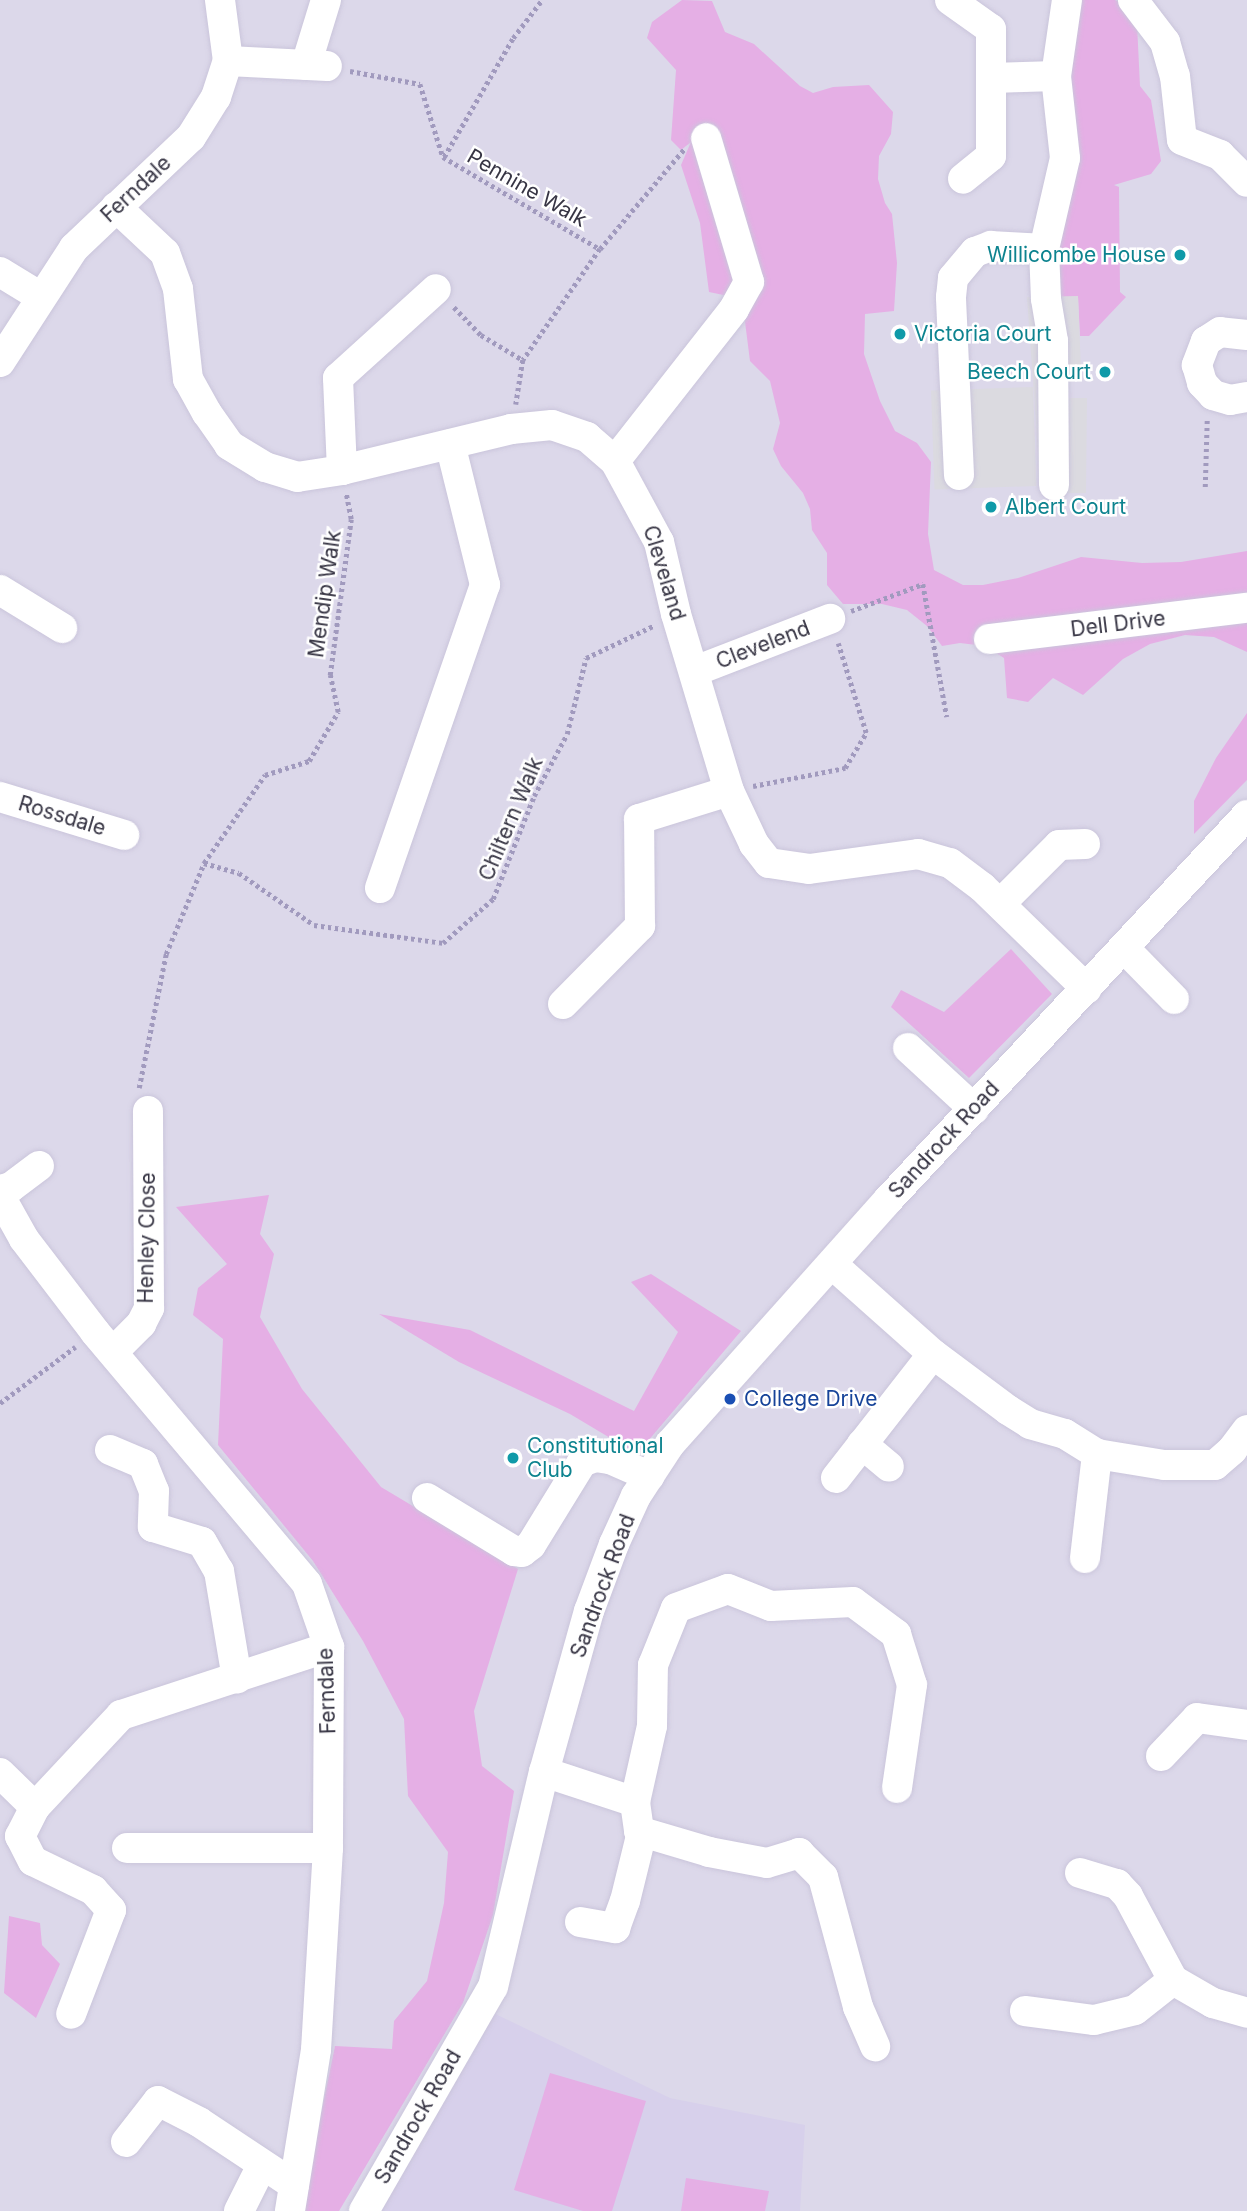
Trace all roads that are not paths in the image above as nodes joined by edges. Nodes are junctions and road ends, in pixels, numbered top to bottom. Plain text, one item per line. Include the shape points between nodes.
1 (220, 0) edge
2 (326, 0) edge
3 (950, 0) edge
4 (1067, 0) edge
5 (1133, 0) edge
6 (228, 61) junction
7 (1056, 76) junction
8 (991, 78) junction
9 (699, 139) road end
10 (963, 179) dead end
11 (1247, 182) edge
12 (116, 207) junction
13 (1044, 249) junction
14 (0, 272) edge
15 (436, 289) road end
16 (41, 297) junction
17 (1247, 335) edge
18 (0, 362) edge
19 (1247, 397) edge
20 (450, 444) junction
21 (615, 461) junction
22 (342, 470) junction
23 (959, 475) dead end
24 (1054, 485) dead end
25 (0, 590) edge
26 (1247, 608) edge
27 (830, 619) road end
28 (62, 628) dead end
29 (989, 639) dead end
30 (695, 671) junction
31 (729, 790) junction
32 (0, 797) edge
33 (1247, 815) edge
34 (124, 835) dead end
35 (1085, 844) dead end
36 (380, 888) dead end
37 (1000, 904) junction
38 (1125, 949) junction
39 (1087, 989) junction
40 (1174, 999) dead end
41 (564, 1004) dead end
42 (908, 1048) dead end
43 (974, 1109) junction
44 (148, 1111) road end
45 (39, 1166) dead end
46 (0, 1193) edge
47 (832, 1265) junction
48 (104, 1342) junction
49 (933, 1354) junction
50 (862, 1444) junction
51 (1242, 1448) edge
52 (110, 1450) dead end
53 (1097, 1454) junction
54 (889, 1467) dead end
55 (649, 1476) junction
56 (836, 1478) dead end
57 (427, 1498) dead end
58 (1083, 1558) dead end
59 (329, 1647) junction
60 (237, 1678) junction
61 (1247, 1725) edge
62 (1161, 1756) dead end
63 (544, 1772) junction
64 (0, 1773) edge
65 (897, 1788) dead end
66 (635, 1802) junction
67 (35, 1807) junction
68 (642, 1832) junction
69 (127, 1847) dead end
70 (328, 1848) junction
71 (1080, 1873) dead end
72 (580, 1922) dead end
73 (1173, 1980) junction
74 (1025, 2011) dead end
75 (1247, 2013) edge
76 (71, 2014) dead end
77 (875, 2046) dead end
78 (126, 2142) dead end
79 (262, 2165) junction
80 (292, 2198) edge
81 (239, 2211) edge
82 (364, 2211) edge

1 - 6 street, Ferndale
2 - 6 street via 316,66
3 - 8 street via 991,29
4 - 7 street
5 - 11 street via 1165,42 1175,76 1182,141 1220,155
6 - 12 street, Ferndale via 216,97 191,137
7 - 8 street
7 - 13 street via 1065,158
8 - 10 street via 991,156
9 - 21 street via 749,282 734,309
12 - 16 street, Ferndale via 74,248
12 - 22 street, Cleveland via 165,253 177,289 188,379 229,445 265,467 297,477
13 - 23 street via 991,246 975,252 953,278
13 - 24 street via 1054,341
14 - 16 street
15 - 22 street via 338,378
16 - 18 street, Ferndale
17 - 19 street via 1220,332 1206,341 1200,351 1199,377 1213,395 1230,400
20 - 21 street, Cleveland via 511,429 552,425 587,437
20 - 22 street, Cleveland
20 - 36 street via 485,585
21 - 30 street, Cleveland via 659,542
25 - 28 street
26 - 29 street, Dell Drive
27 - 30 street, Clevelend
30 - 31 street, Cleveland
31 - 37 street, Cleveland via 754,844 769,863 809,869 918,854 950,863
31 - 41 street via 639,819 640,926
32 - 34 street, Rossdale
33 - 38 street, Sandrock Road
35 - 37 street via 1059,845
37 - 39 street, Cleveland
38 - 39 street, Sandrock Road
38 - 40 street
39 - 43 street, Sandrock Road
42 - 43 street
43 - 47 street, Sandrock Road
44 - 48 street, Henley Close via 149,1308 141,1324
45 - 46 street
46 - 48 street, Ferndale via 23,1239
47 - 49 street
47 - 55 street, Sandrock Road via 670,1444
48 - 59 street, Ferndale via 307,1584
49 - 50 street
49 - 53 street via 1030,1424 1065,1434
50 - 54 street
50 - 56 street
51 - 53 street via 1215,1465 1164,1465
52 - 60 street via 143,1464 154,1491 153,1527 202,1542 219,1571
53 - 58 street
55 - 57 street via 610,1459 595,1457 582,1462 531,1545 522,1552
55 - 63 street, Sandrock Road via 614,1544 589,1611
59 - 60 street
59 - 70 street, Ferndale
60 - 67 street via 121,1715
61 - 62 street via 1197,1718
63 - 66 street
63 - 82 street, Sandrock Road via 493,1987
64 - 67 street
65 - 66 street via 912,1685 896,1634 853,1602 771,1606 728,1589 676,1608 653,1665 652,1727
66 - 68 street
67 - 76 street via 20,1836 33,1861 93,1890 111,1910
68 - 72 street via 615,1928
68 - 77 street via 767,1863 799,1853 824,1877 858,2007
69 - 70 street
70 - 80 street, Ferndale via 316,2050
71 - 73 street via 1117,1884 1128,1896
73 - 74 street via 1135,2010 1094,2020
73 - 75 street via 1213,2003
78 - 79 street via 158,2101
79 - 80 street
79 - 81 street

